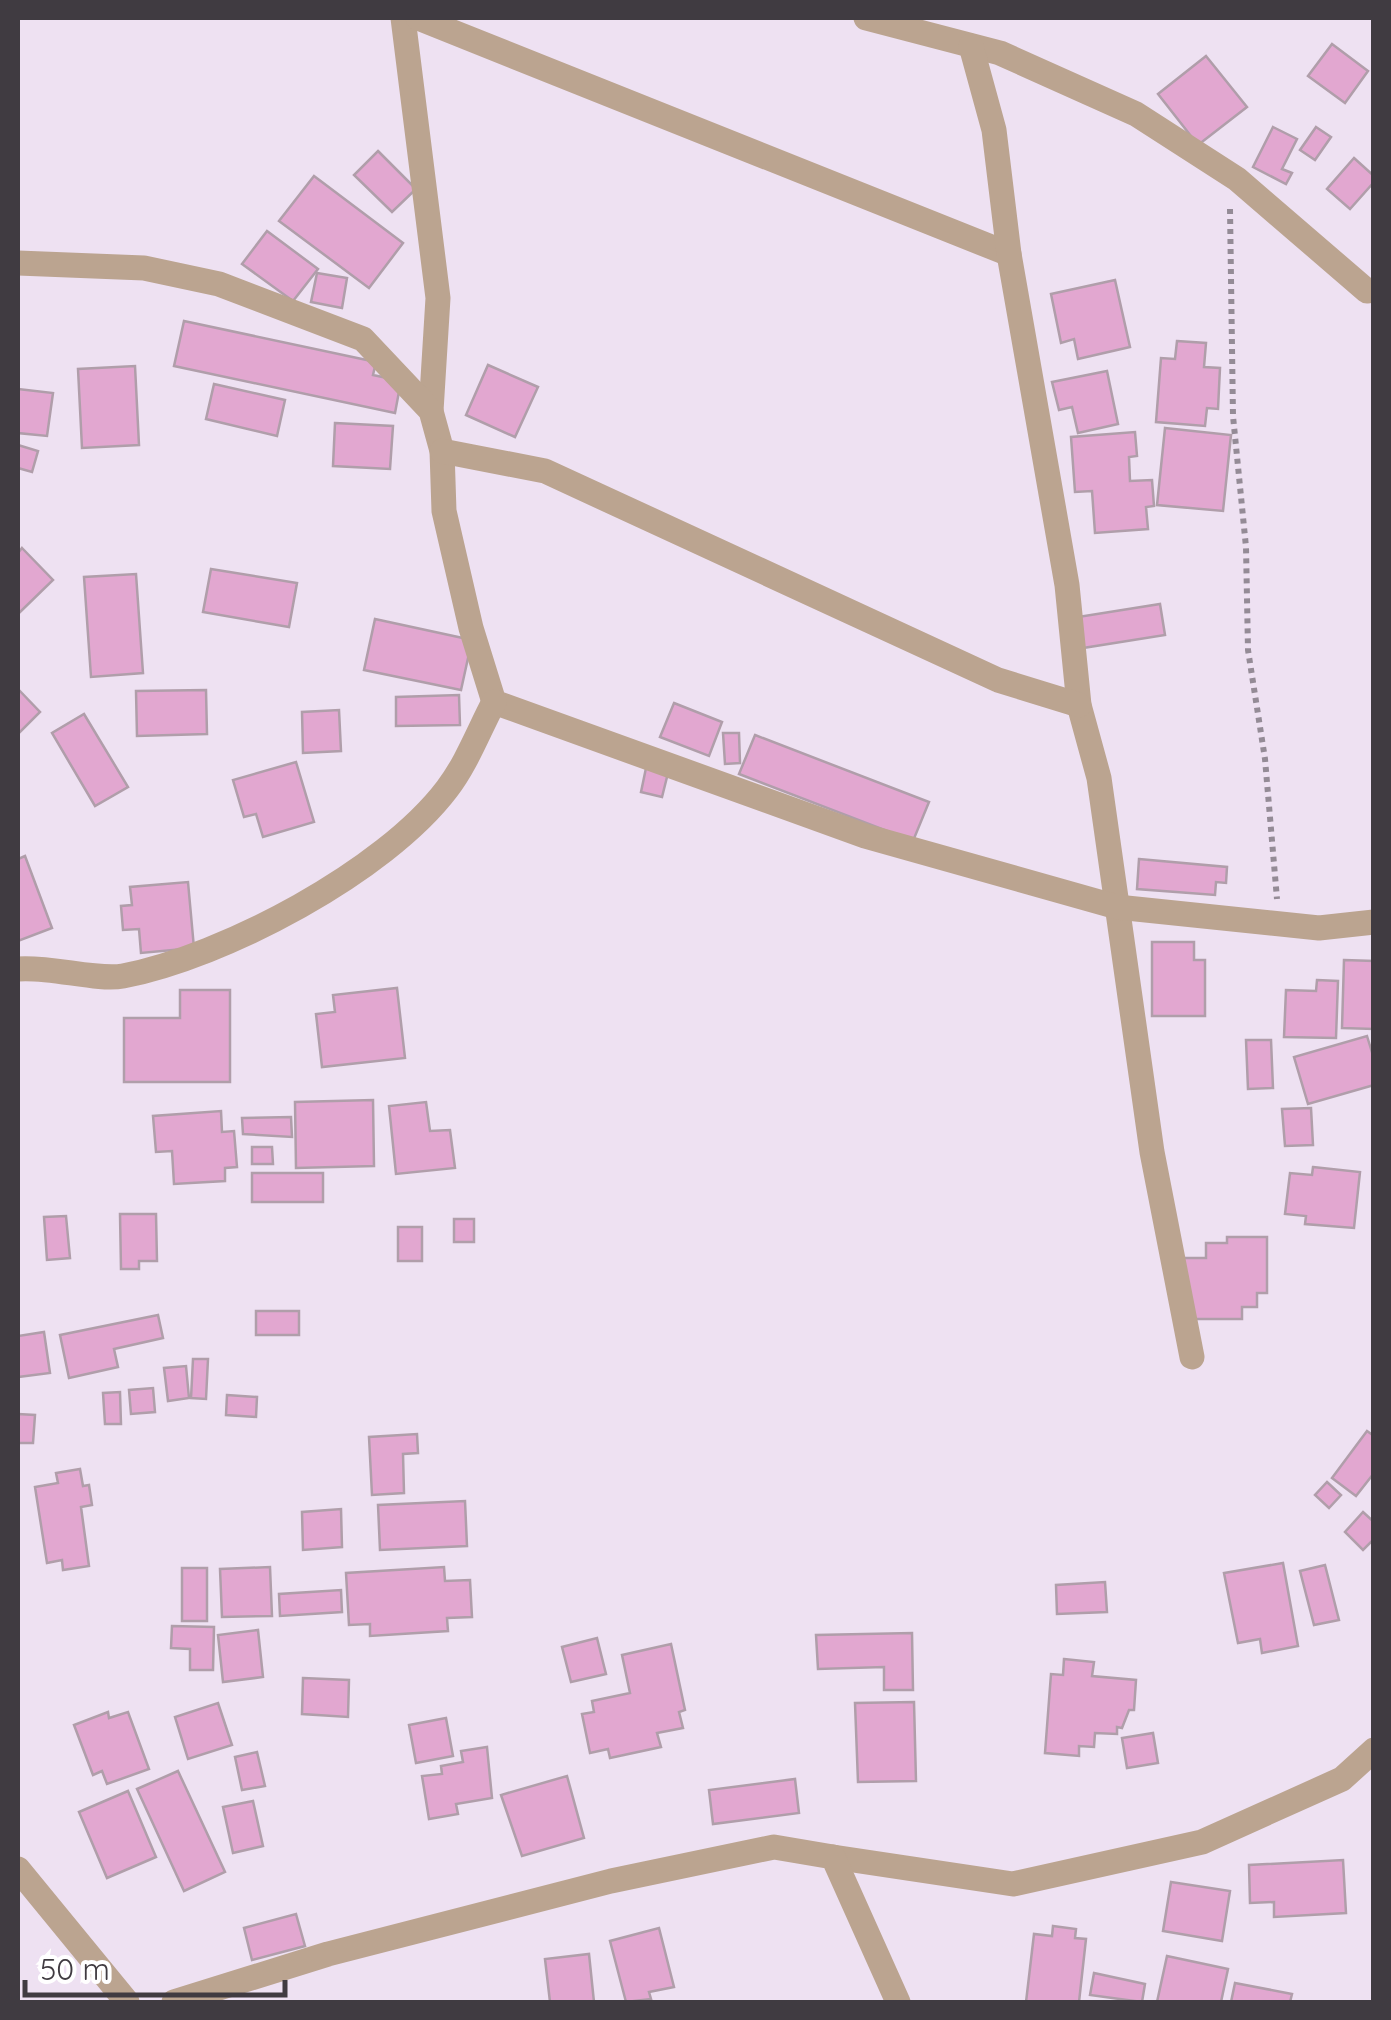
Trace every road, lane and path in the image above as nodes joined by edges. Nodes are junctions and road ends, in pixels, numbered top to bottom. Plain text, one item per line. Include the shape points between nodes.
1 (403, 18) edge
2 (418, 18) edge
3 (866, 18) edge
4 (971, 46) junction
5 (1237, 178) junction
6 (1009, 254) junction
7 (18, 263) edge
8 (1367, 290) dead end
9 (431, 410) junction
10 (442, 451) junction
11 (494, 702) junction
12 (1079, 705) junction
13 (1116, 908) junction
14 (1279, 920) junction
15 (1374, 922) edge
16 (18, 969) edge
17 (1192, 1356) dead end
18 (1374, 1750) edge
19 (833, 1858) junction
20 (18, 1870) edge
21 (126, 2002) edge
22 (174, 2002) edge
23 (898, 2002) edge

1 - 9 street via 438,298
2 - 6 street
3 - 4 street
4 - 5 street via 1136,114
4 - 6 street via 994,130
5 - 8 street
5 - 14 path via 1228,218 1233,416 1248,650
6 - 12 street via 1066,585
7 - 9 street via 144,268 219,284 363,339
9 - 10 street
10 - 11 street via 444,510
10 - 12 street via 545,472 998,680
11 - 13 street via 865,836
11 - 16 street via 449,787 429,809 307,903 118,978 48,966
12 - 13 street via 1099,778
13 - 14 street
13 - 17 street via 1152,1152
14 - 15 street via 1319,928
18 - 19 street via 1342,1779 1202,1842 1013,1884
19 - 22 street via 774,1847 611,1881 328,1954
19 - 23 street
20 - 21 street

